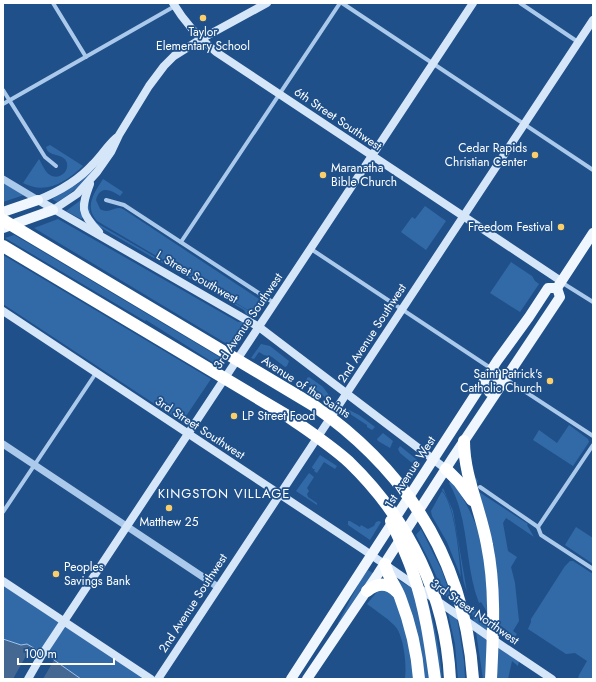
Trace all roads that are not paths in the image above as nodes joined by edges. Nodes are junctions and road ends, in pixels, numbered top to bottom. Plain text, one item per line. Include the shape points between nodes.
1 (54, 3) edge
2 (267, 3) edge
3 (340, 3) edge
4 (473, 3) edge
5 (520, 3) edge
6 (174, 4) edge
7 (593, 20) edge
8 (200, 39) junction
9 (579, 42) junction
10 (86, 57) junction
11 (433, 64) junction
12 (3, 90) edge
13 (279, 94) junction
14 (9, 100) junction
15 (3, 104) edge
16 (524, 125) junction
17 (119, 134) junction
18 (372, 156) junction
19 (56, 166) dead end
20 (593, 170) edge
21 (3, 179) edge
22 (91, 181) junction
23 (38, 200) junction
24 (106, 200) dead end
25 (53, 210) junction
26 (3, 212) edge
27 (464, 217) junction
28 (3, 220) edge
29 (23, 221) junction
30 (3, 228) edge
31 (593, 233) edge
32 (105, 238) junction
33 (181, 242) junction
34 (6, 248) edge
35 (311, 249) junction
36 (559, 285) junction
37 (593, 302) edge
38 (274, 303) junction
39 (403, 309) junction
40 (3, 311) edge
41 (259, 327) junction
42 (492, 369) junction
43 (96, 373) junction
44 (506, 379) junction
45 (346, 394) junction
46 (481, 416) junction
47 (188, 434) junction
48 (593, 436) edge
49 (464, 441) junction
50 (3, 444) edge
51 (593, 445) edge
52 (434, 460) junction
53 (35, 465) junction
54 (446, 469) junction
55 (480, 487) dead end
56 (280, 494) junction
57 (380, 497) junction
58 (3, 512) edge
59 (480, 513) junction
60 (127, 526) junction
61 (538, 527) junction
62 (372, 555) junction
63 (385, 564) junction
64 (593, 569) edge
65 (3, 581) edge
66 (218, 586) junction
67 (367, 591) junction
68 (398, 592) junction
69 (64, 621) junction
70 (28, 679) edge
71 (151, 679) edge
72 (158, 679) edge
73 (291, 679) edge
74 (307, 679) edge
75 (419, 679) edge
76 (435, 679) edge
77 (450, 679) edge
78 (473, 679) edge
79 (491, 679) edge
80 (552, 679) edge

1 - 10 street
2 - 8 main road
3 - 11 street
3 - 13 street
4 - 11 main road, 3rd Avenue Southwest
5 - 9 street
6 - 8 main road, 6th Street Southwest
6 - 10 street
7 - 9 main road, 2nd Avenue Southwest
8 - 13 main road, 6th Street Southwest
8 - 17 main road via 164,66
9 - 16 main road, 2nd Avenue Southwest
10 - 14 street
11 - 16 street
11 - 18 main road, 3rd Avenue Southwest
12 - 14 street
13 - 18 main road, 6th Street Southwest
13 - 33 street
14 - 15 street
14 - 19 street via 45,157
16 - 20 street
16 - 27 main road, 2nd Avenue Southwest
17 - 22 main road via 111,152
17 - 23 main road via 79,178
18 - 27 main road, 6th Street Southwest
18 - 35 main road, 3rd Avenue Southwest
21 - 23 street, L Street Southwest
22 - 25 main road
22 - 32 main road via 84,199 84,211 89,221
23 - 25 main road, L Street Southwest
23 - 26 main road
23 - 29 main road via 32,212
24 - 33 street via 124,205
25 - 29 main road
25 - 32 main road, L Street Southwest
27 - 36 main road, 6th Street Southwest
27 - 39 main road, 2nd Avenue Southwest
28 - 78 highway, Avenue of the Saints via 288,389 328,416 369,450 400,485 430,528 450,571 468,630
29 - 30 main road
31 - 36 main road, 1st Avenue West
32 - 41 main road, L Street Southwest
33 - 38 street
34 - 57 highway via 286,415 348,461
35 - 38 main road, 3rd Avenue Southwest
35 - 39 street
36 - 37 street
36 - 42 main road, 1st Avenue West via 548,288
36 - 44 main road, 1st Avenue West via 560,296
38 - 41 main road, 3rd Avenue Southwest
39 - 42 street
39 - 45 main road, 2nd Avenue Southwest
40 - 43 main road, 3rd Street Southwest
41 - 45 main road, L Street Southwest
41 - 47 main road, 3rd Avenue Southwest
42 - 46 main road via 498,377 480,406
42 - 52 main road, 1st Avenue West
43 - 47 main road, 3rd Street Southwest
43 - 53 street
44 - 46 main road, 1st Avenue West
44 - 48 street
45 - 52 main road, L Street Southwest
45 - 56 main road, 2nd Avenue Southwest
46 - 49 main road, 1st Avenue West
47 - 56 main road, 3rd Street Southwest
47 - 60 main road, 3rd Avenue Southwest
49 - 54 main road, 1st Avenue West
49 - 59 highway via 466,469
50 - 53 street
51 - 61 street
52 - 54 main road, L Street Southwest
52 - 62 main road, 1st Avenue West
53 - 58 street
53 - 60 street
54 - 59 highway via 459,482
54 - 63 main road, 1st Avenue West
55 - 61 street
56 - 62 main road, 3rd Street Southwest
56 - 66 main road, 2nd Avenue Southwest
57 - 76 highway via 413,572 427,624
57 - 77 highway via 407,534 424,566 443,624
59 - 79 highway via 490,557
60 - 66 street
60 - 69 main road, 3rd Avenue Southwest
61 - 64 street via 541,535
62 - 63 main road, 3rd Street Southwest
62 - 73 main road, 1st Avenue West
63 - 67 main road, 1st Avenue West
63 - 68 highway
63 - 80 main road, 3rd Street Northwest
65 - 69 main road
66 - 72 main road, 2nd Avenue Southwest
67 - 68 highway via 385,584
67 - 74 main road, 1st Avenue West
68 - 75 highway via 408,624
69 - 70 main road, 3rd Avenue Southwest
69 - 71 main road

